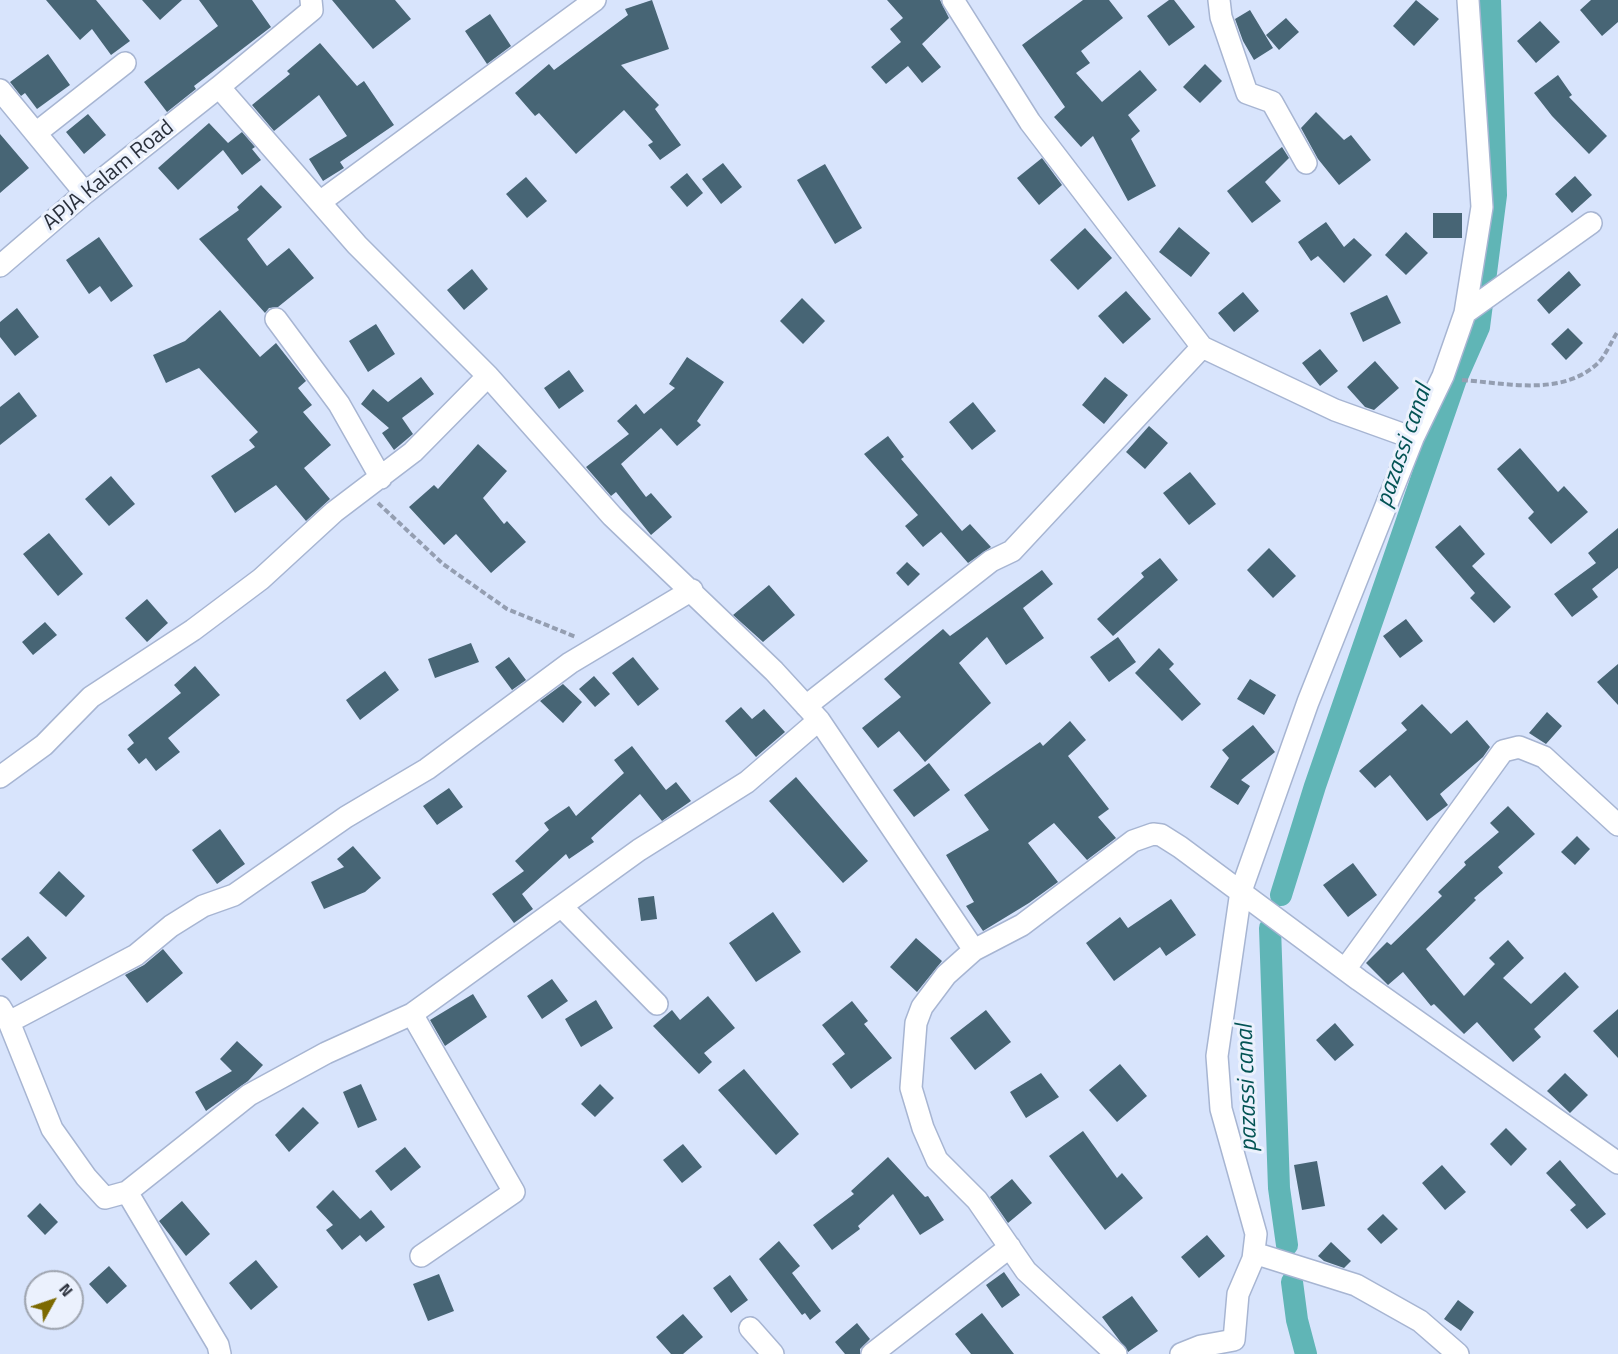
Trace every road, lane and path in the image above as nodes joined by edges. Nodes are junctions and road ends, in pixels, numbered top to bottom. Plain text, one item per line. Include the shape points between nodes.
1 (310, 0) edge
2 (595, 0) edge
3 (953, 0) edge
4 (1219, 0) edge
5 (1468, 0) edge
6 (125, 63) dead end
7 (219, 87) junction
8 (0, 90) edge
9 (36, 134) junction
10 (1306, 163) dead end
11 (85, 193) junction
12 (320, 202) junction
13 (1591, 223) dead end
14 (0, 266) edge
15 (1465, 313) junction
16 (276, 319) dead end
17 (1618, 330) edge
18 (1202, 347) junction
19 (488, 376) junction
20 (1443, 376) junction
21 (1413, 438) junction
22 (373, 484) junction
23 (692, 590) junction
24 (579, 638) dead end
25 (813, 713) junction
26 (0, 777) edge
27 (1618, 825) edge
28 (1241, 891) junction
29 (562, 907) junction
30 (974, 950) junction
31 (1346, 968) junction
32 (657, 1004) dead end
33 (4, 1014) edge
34 (412, 1014) junction
35 (1618, 1163) edge
36 (127, 1192) junction
37 (1010, 1247) junction
38 (1254, 1253) junction
39 (421, 1256) dead end
40 (750, 1328) dead end
41 (1236, 1347) edge
42 (220, 1354) edge
43 (772, 1354) edge
44 (872, 1354) edge
45 (1116, 1354) edge
46 (1181, 1354) edge
47 (1458, 1354) edge

1 - 7 street, APJA Kalam Road via 312,10 295,27
2 - 12 street
3 - 18 street via 1030,122
4 - 10 street via 1247,93 1272,102
5 - 15 street via 1482,207
6 - 9 street
7 - 11 street, APJA Kalam Road
7 - 12 street
8 - 9 street
9 - 11 street
11 - 14 street, APJA Kalam Road
12 - 19 street via 357,245
13 - 15 street
15 - 20 street
16 - 22 street via 339,404
17 - 20 path via 1598,362 1570,380 1555,384 1533,386
18 - 21 street via 1335,410
18 - 25 street via 1012,551 992,561
19 - 22 street via 421,445
19 - 23 street via 612,516
20 - 21 street
21 - 28 street via 1308,702
22 - 24 path via 443,564 507,609
22 - 26 street via 326,519 235,599 91,697 44,745
23 - 25 street
23 - 33 street via 570,663 427,769 346,817 234,895 203,906 136,955
25 - 29 street via 747,782 639,850
25 - 30 street
27 - 31 street via 1544,757 1519,747 1503,751
28 - 30 street via 1168,839 1153,834 1143,836 1022,925
28 - 31 street
28 - 38 street via 1218,1056 1221,1110 1256,1234
29 - 32 street
29 - 34 street
30 - 37 street via 946,975 922,1007 916,1023 911,1088 938,1160 977,1200
31 - 35 street
33 - 36 street via 52,1129 105,1198
34 - 36 street via 326,1053 249,1095
34 - 39 street via 514,1192
36 - 42 street
37 - 44 street
37 - 45 street via 1026,1271
38 - 41 street via 1238,1294
38 - 47 street via 1356,1285 1420,1321
40 - 43 street
41 - 46 street via 1201,1346

